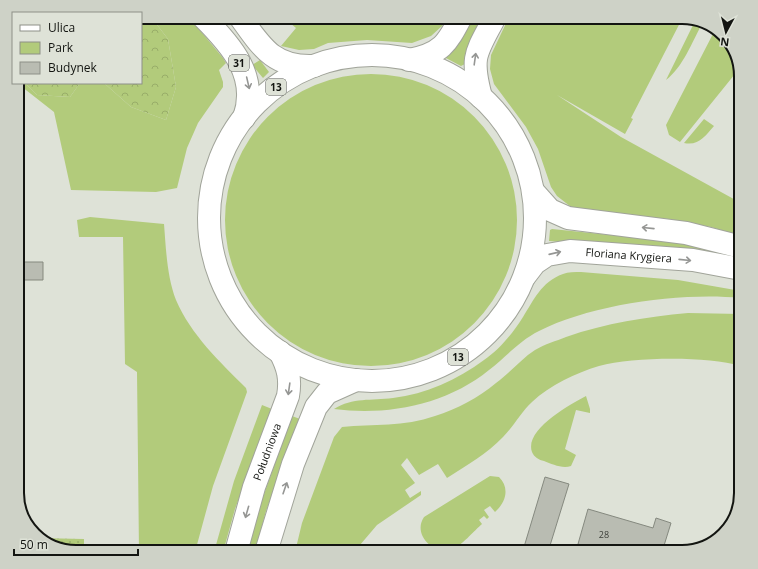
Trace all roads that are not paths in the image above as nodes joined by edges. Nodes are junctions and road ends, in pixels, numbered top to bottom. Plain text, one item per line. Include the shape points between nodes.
1 (209, 24) edge
2 (246, 24) edge
3 (458, 24) edge
4 (491, 24) edge
5 (409, 60) junction
6 (315, 66) junction
7 (481, 97) junction
8 (244, 118) junction
9 (533, 191) junction
10 (734, 245) edge
11 (734, 268) edge
12 (525, 276) junction
13 (280, 352) junction
14 (356, 380) junction
15 (238, 545) edge
16 (268, 545) edge

1 -> 8 main road, 31 via 227,44 245,74 250,91
2 - 6 main road, 31 via 270,55 287,64
3 - 5 main road, 13 via 450,40 445,44 433,52
7 -> 4 main road, 13 via 475,73 475,56
5 - 6 main road, 13 via 355,56
5 - 7 main road, 13 via 447,74
6 - 8 main road, 13 via 273,89
7 - 9 main road, 13 via 500,117 515,140 526,164
8 - 13 main road, 13 via 226,146 216,172 209,212 211,239 216,266 233,303 249,325
10 -> 9 main road via 686,233 568,218 550,210
9 - 12 main road, 13 via 535,231
12 -> 11 main road, Floriana Krygiera via 535,263 547,255 566,251 693,260
12 - 14 main road, 13 via 500,319 482,339 460,356 436,368 410,376 383,381
13 - 14 main road via 316,371
13 -> 15 main road, Południowa / 13 via 289,372 288,396 254,487
16 -> 14 main road, 13 via 289,477 316,407 327,393

